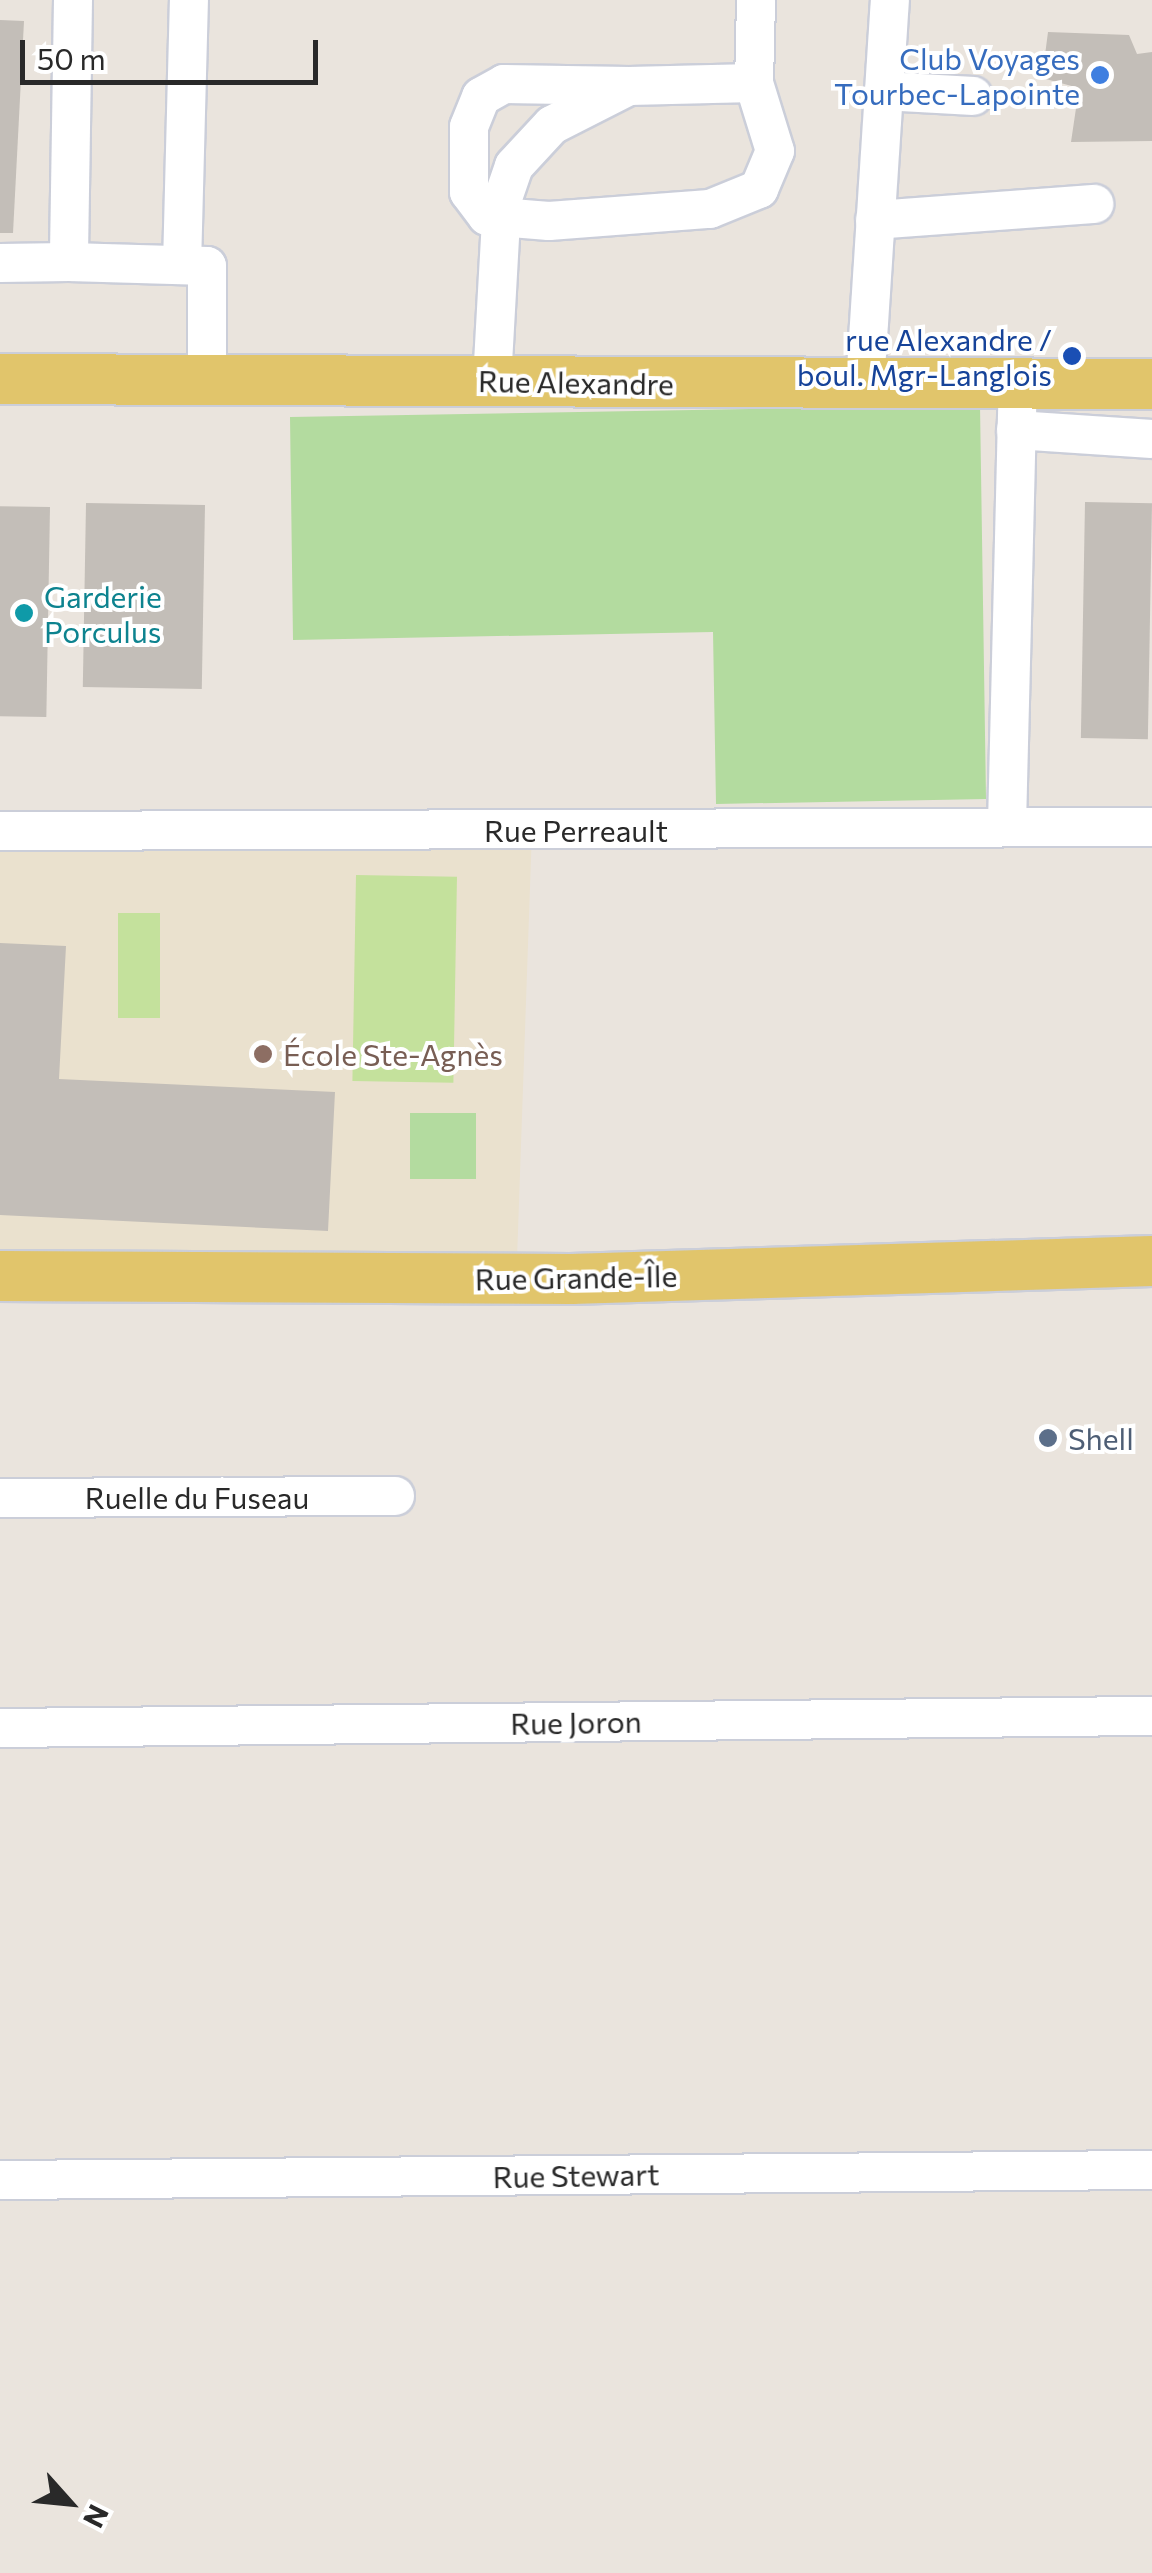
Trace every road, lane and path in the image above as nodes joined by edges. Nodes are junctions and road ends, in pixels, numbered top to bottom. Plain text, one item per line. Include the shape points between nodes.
1 (73, 0) edge
2 (190, 0) edge
3 (756, 0) edge
4 (890, 0) edge
5 (754, 83) junction
6 (629, 86) junction
7 (884, 91) junction
8 (973, 96) dead end
9 (1094, 204) dead end
10 (500, 220) junction
11 (876, 220) junction
12 (69, 262) junction
13 (0, 263) edge
14 (182, 265) junction
15 (207, 378) junction
16 (0, 380) edge
17 (492, 381) junction
18 (1152, 384) edge
19 (865, 385) junction
20 (1017, 408) junction
21 (1152, 439) edge
22 (1007, 825) junction
23 (1152, 828) edge
24 (0, 831) edge
25 (1152, 1261) edge
26 (0, 1276) edge
27 (394, 1496) dead end
28 (0, 1498) edge
29 (1152, 1716) edge
30 (0, 1728) edge
31 (1152, 2170) edge
32 (0, 2180) edge

1 - 12 street
2 - 14 street
3 - 5 street
4 - 7 street
5 - 6 street
5 - 10 street via 775,151 760,190 710,209
6 - 10 street via 552,125 514,166
6 - 10 street via 504,84 480,97 469,127 469,192
7 - 8 street
7 - 11 street
9 - 11 street
10 - 17 street
11 - 19 street
12 - 13 street
12 - 14 street
14 - 15 street via 207,266
15 - 16 main road, Rue Alexandre
15 - 17 main road, Rue Alexandre
17 - 19 main road, Rue Alexandre
18 - 20 main road, Rue Alexandre
19 - 20 main road, Rue Alexandre
20 - 21 street
20 - 22 street
22 - 23 street, Rue Perreault
22 - 24 street, Rue Perreault
25 - 26 main road, Rue Grande-Île via 571,1279
27 - 28 street, Ruelle du Fuseau
29 - 30 street, Rue Joron
31 - 32 street, Rue Stewart

